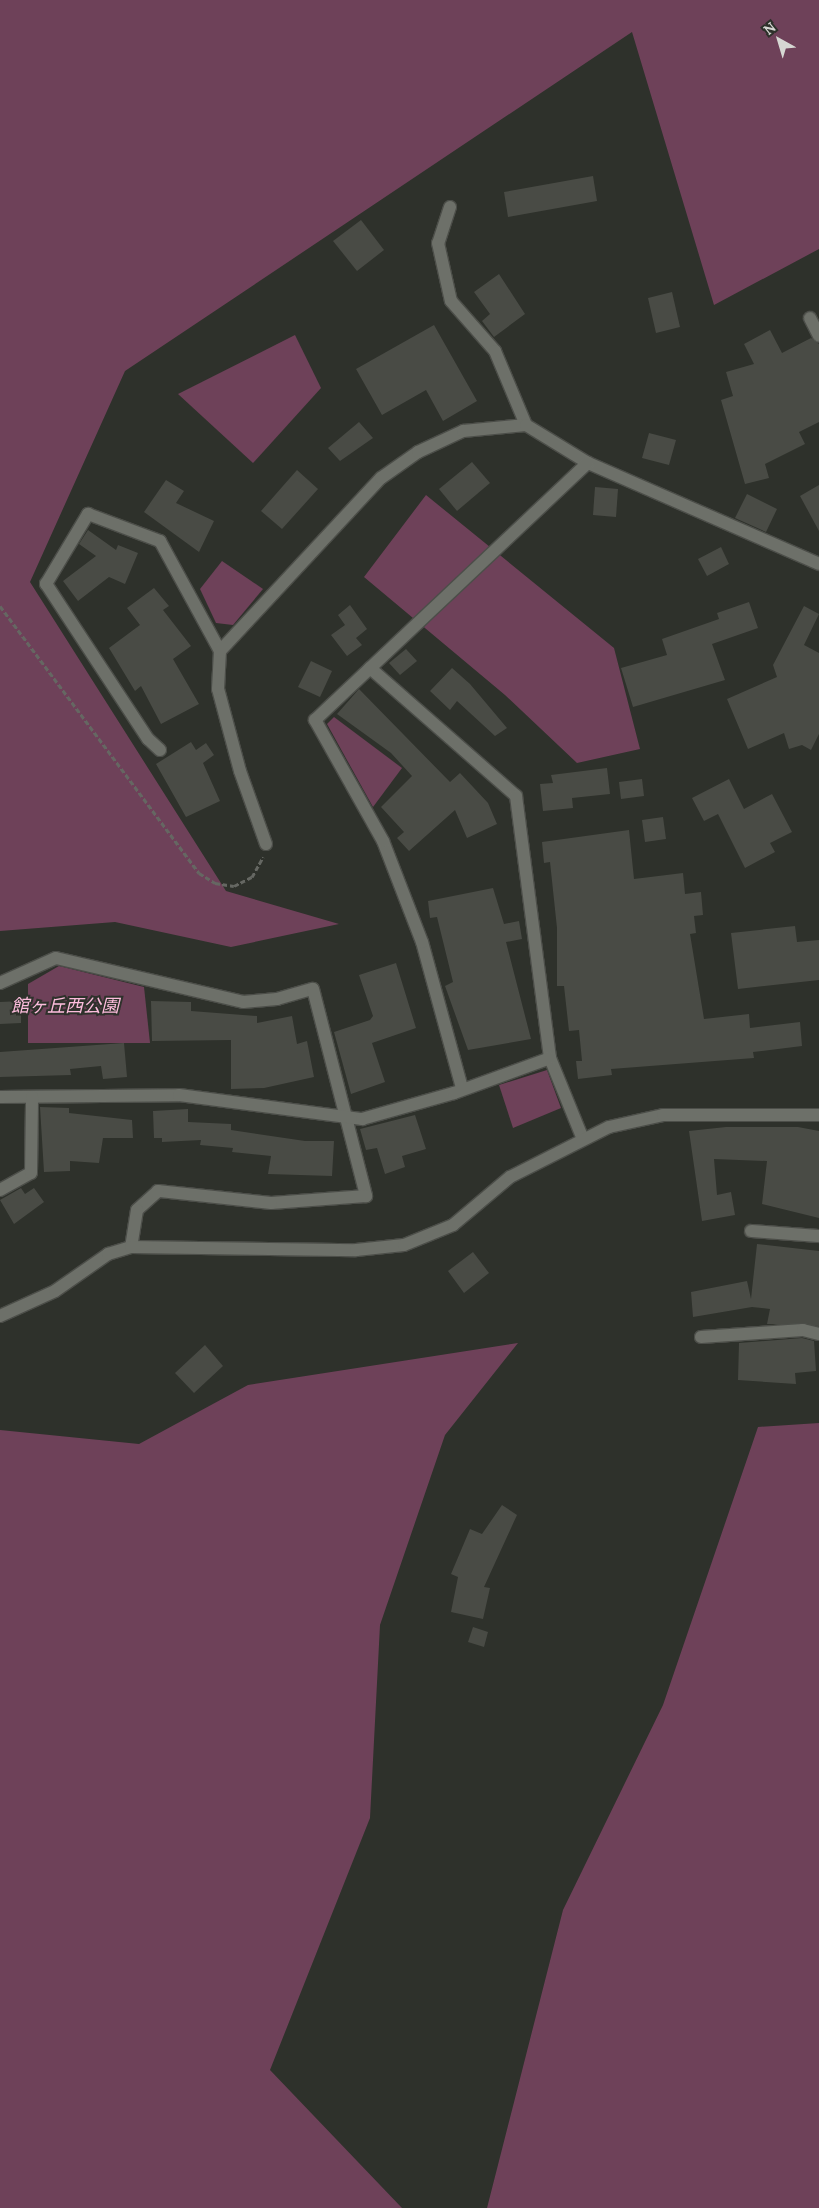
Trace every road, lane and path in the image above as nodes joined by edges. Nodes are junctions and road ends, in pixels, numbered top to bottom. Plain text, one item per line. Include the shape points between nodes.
1 (450, 207) dead end
2 (810, 318) dead end
3 (819, 336) edge
4 (526, 425) junction
5 (588, 463) junction
6 (819, 564) edge
7 (0, 606) edge
8 (220, 651) junction
9 (370, 668) junction
10 (160, 750) dead end
11 (266, 844) joint
12 (0, 983) edge
13 (550, 1058) junction
14 (462, 1088) junction
15 (0, 1097) edge
16 (32, 1097) junction
17 (819, 1115) edge
18 (346, 1118) junction
19 (582, 1137) junction
20 (0, 1190) edge
21 (751, 1231) dead end
22 (819, 1236) edge
23 (131, 1246) junction
24 (0, 1316) edge
25 (819, 1334) edge
26 (701, 1337) dead end

1 - 4 street via 438,243 450,301 495,351 512,381
2 - 3 street
4 - 5 street
4 - 8 street via 463,431 418,452 381,478
5 - 6 street
5 - 9 street
7 - 11 path via 199,872 215,883 234,886 252,877
8 - 10 street via 160,541 88,514 46,584 148,739
8 - 11 street via 218,689 240,771
9 - 13 street via 516,796
9 - 14 street via 315,720 383,840 422,942
12 - 18 street via 56,958 243,1002 277,1000 313,989
13 - 14 street
13 - 19 street
14 - 18 street via 362,1119
15 - 16 street
16 - 18 street via 179,1095
16 - 20 street via 31,1173
17 - 19 street via 663,1115
18 - 23 street via 366,1196 271,1203 158,1190 138,1210
19 - 23 street via 510,1177 453,1225 404,1245 356,1250
21 - 22 street
23 - 24 street via 108,1254 55,1291
25 - 26 street via 803,1330

